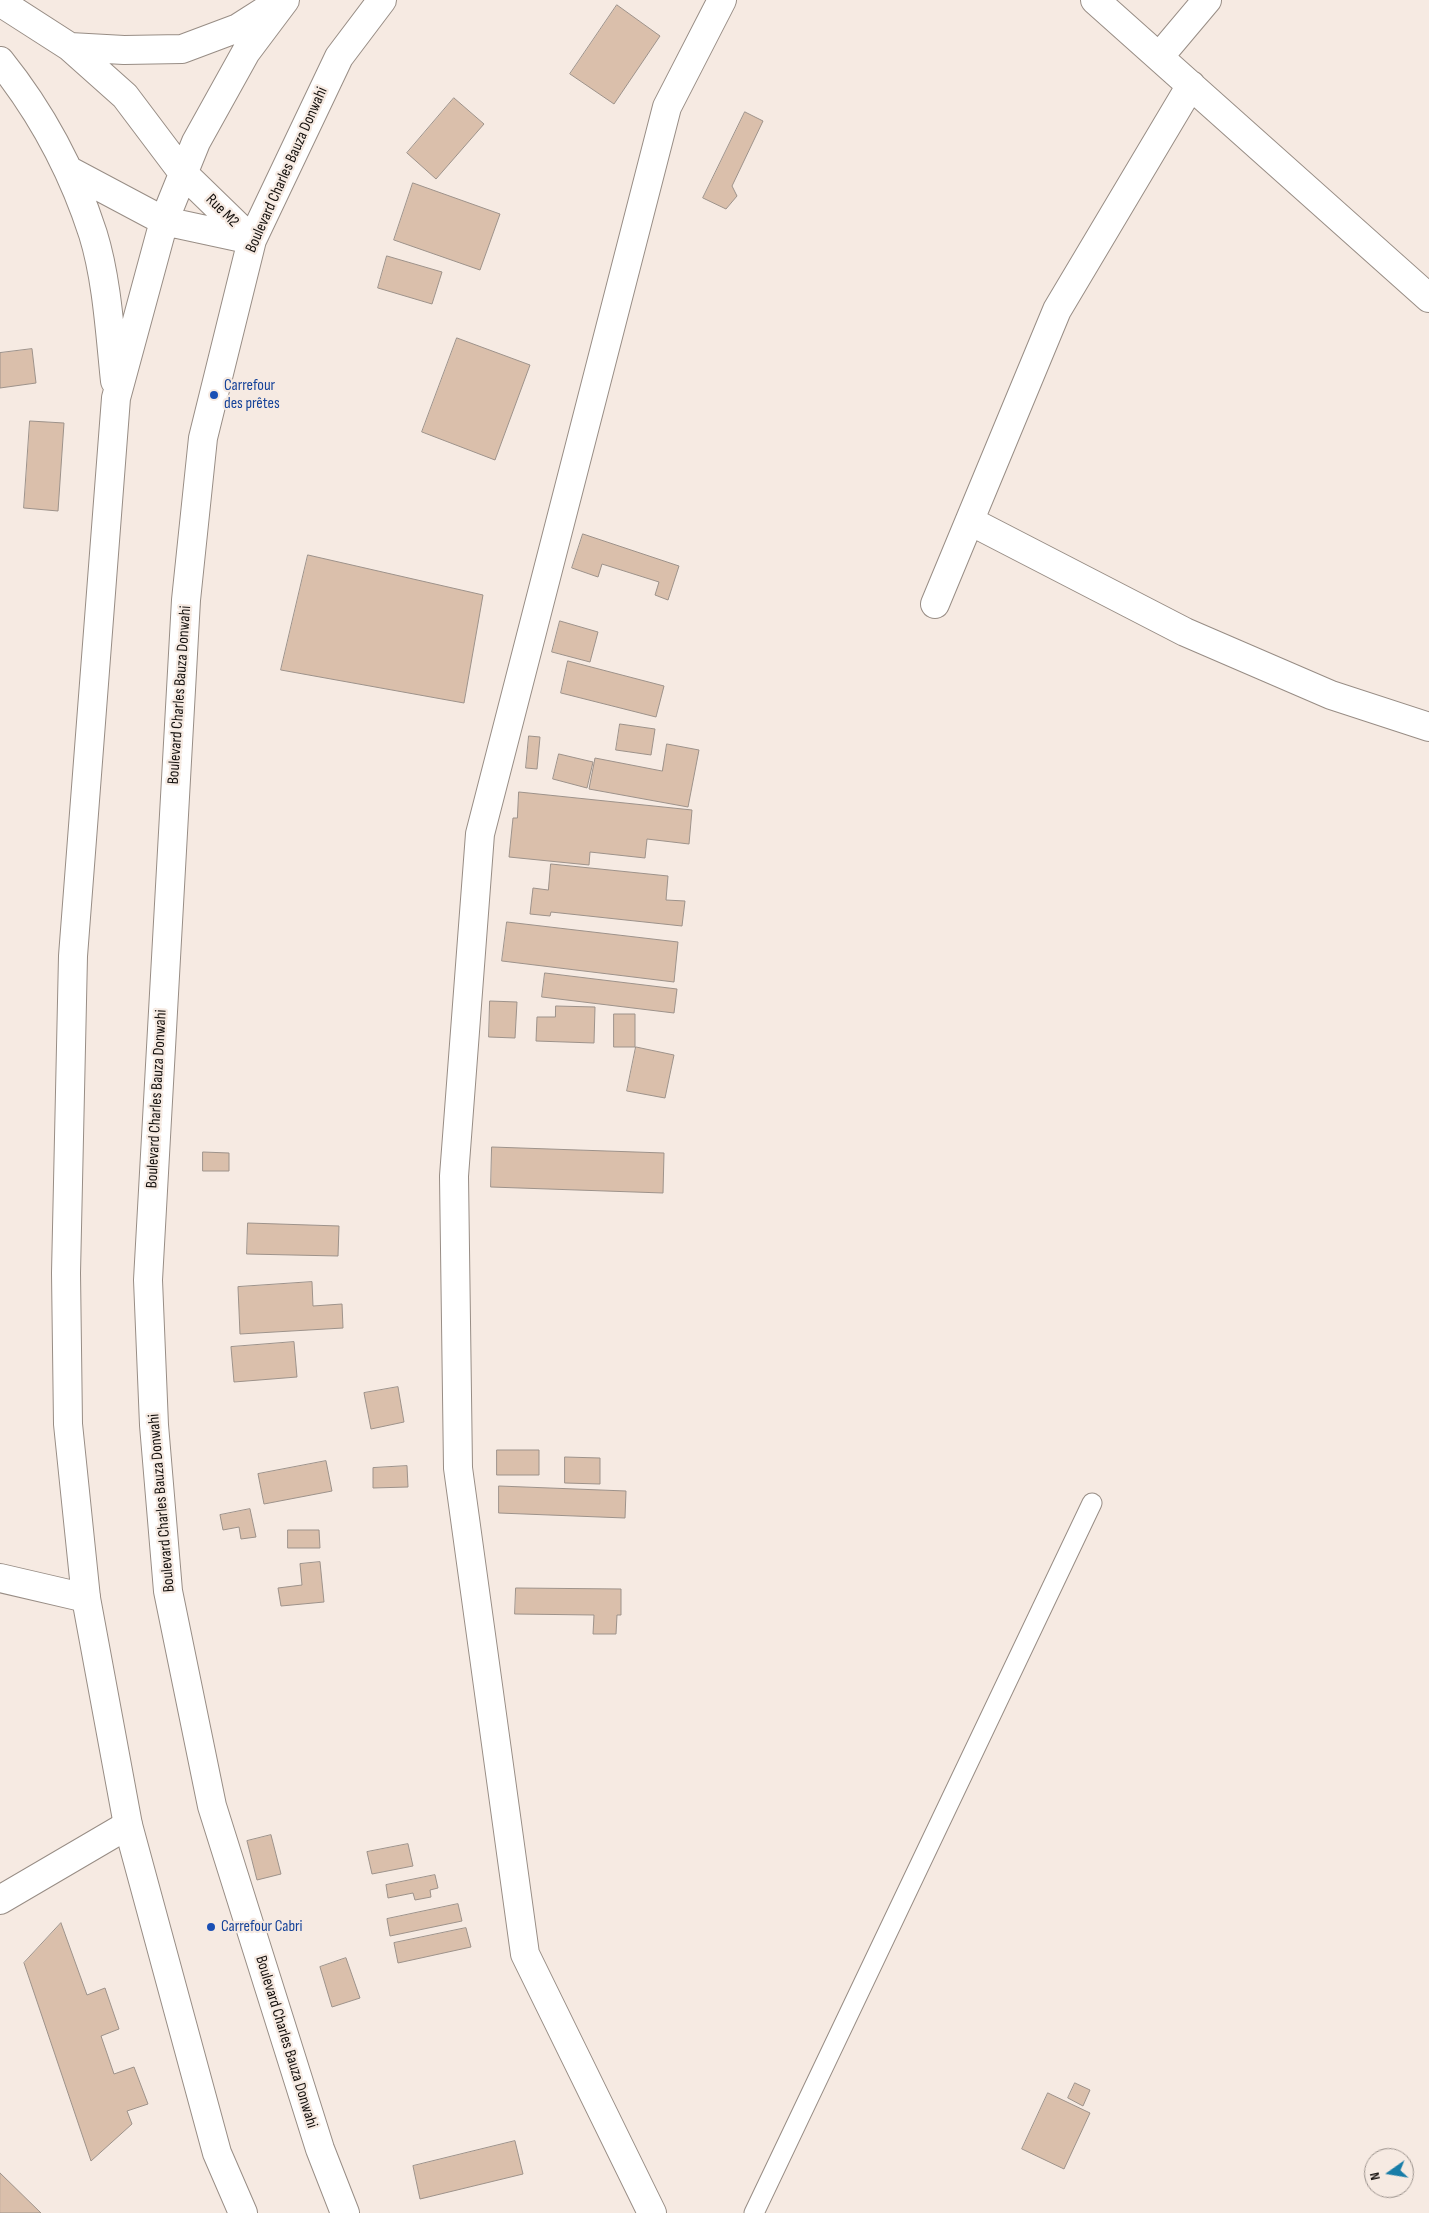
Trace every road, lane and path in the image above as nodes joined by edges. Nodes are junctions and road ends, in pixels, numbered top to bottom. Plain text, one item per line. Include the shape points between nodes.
1 (284, 0) edge
2 (382, 0) edge
3 (722, 0) edge
4 (1095, 0) edge
5 (1207, 0) edge
6 (0, 2) edge
7 (70, 47) junction
8 (1160, 57) junction
9 (0, 61) edge
10 (1191, 85) junction
11 (70, 171) junction
12 (184, 173) junction
13 (164, 221) junction
14 (252, 240) junction
15 (1429, 298) edge
16 (116, 398) junction
17 (970, 521) junction
18 (935, 604) dead end
19 (1429, 727) edge
20 (1092, 1503) dead end
21 (0, 1578) edge
22 (86, 1598) junction
23 (128, 1825) junction
24 (0, 1900) edge
25 (242, 2213) edge
26 (345, 2213) edge
27 (652, 2213) edge
28 (754, 2213) edge

1 - 7 main road via 238,28 182,48 124,50
1 - 12 main road via 246,52 196,142
2 - 14 main road, Boulevard Charles Bauza Donwahi via 339,57
3 - 27 main road via 668,107 480,834 454,1176 458,1468 525,1954
4 - 8 main road
5 - 8 main road
6 - 7 main road, Rue M2
7 - 12 main road, Rue M2 via 125,96
8 - 10 main road
9 - 11 main road via 18,84
10 - 15 main road
10 - 17 main road via 1057,310
11 - 13 main road, Rue M2
11 - 16 main road via 93,236 109,317
12 - 13 main road
12 - 14 main road, Rue M2
13 - 14 main road, Rue M2
13 - 16 main road
14 - 26 main road, Boulevard Charles Bauza Donwahi via 203,438 186,600 148,1280 154,1425 168,1592 212,1806 320,2149
16 - 22 main road via 73,956 66,1273 68,1424
17 - 18 main road
17 - 19 main road via 1185,632 1331,695
20 - 28 lane
21 - 22 main road
22 - 23 main road
23 - 24 main road
23 - 25 main road via 216,2153

